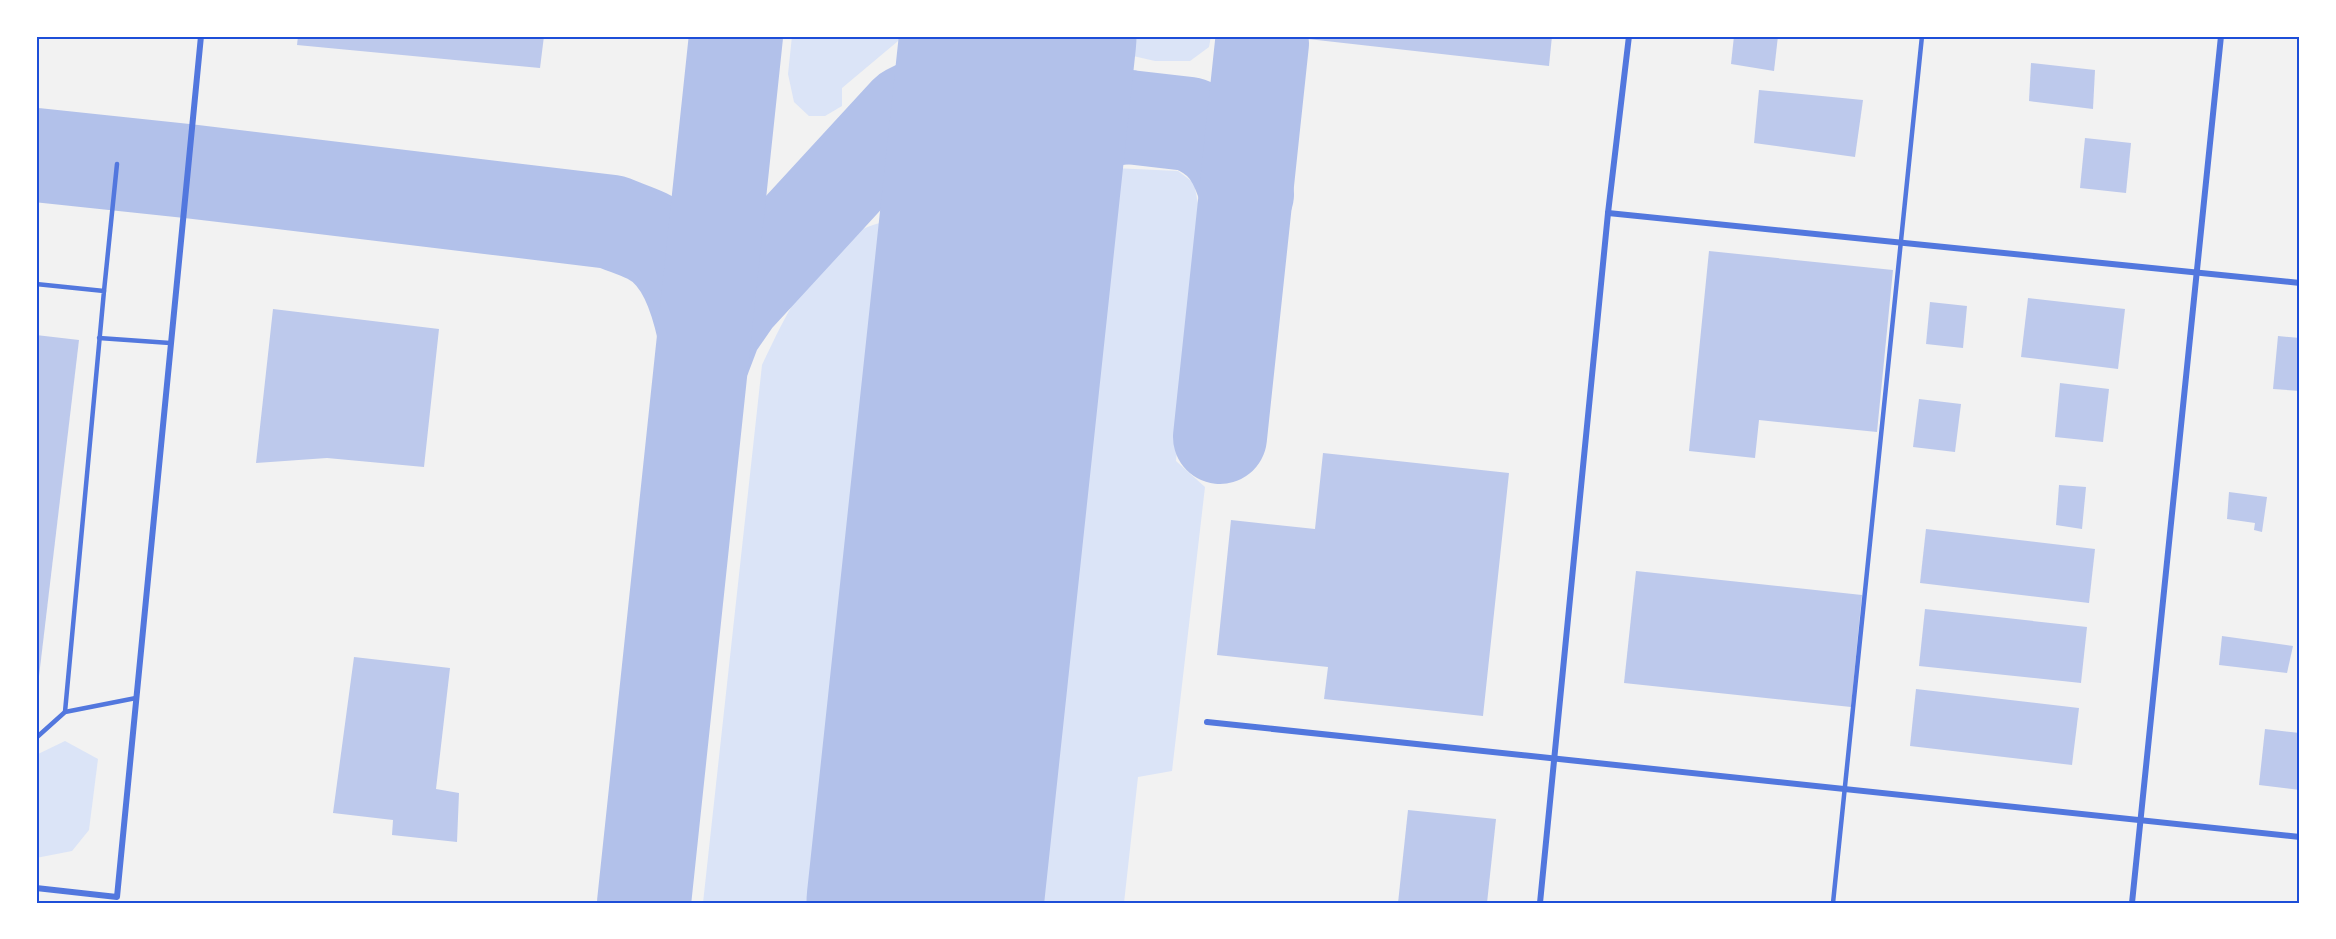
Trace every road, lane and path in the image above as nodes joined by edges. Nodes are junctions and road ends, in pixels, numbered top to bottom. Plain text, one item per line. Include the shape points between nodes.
1 (201, 36) edge
2 (1629, 36) edge
3 (1922, 36) edge
4 (2222, 36) edge
5 (117, 164) dead end
6 (1608, 213) junction
7 (1899, 243) junction
8 (2197, 273) junction
9 (2300, 283) edge
10 (36, 285) edge
11 (104, 291) junction
12 (99, 338) junction
13 (170, 343) junction
14 (136, 698) junction
15 (65, 712) junction
16 (1206, 722) dead end
17 (36, 738) edge
18 (1556, 758) junction
19 (1845, 789) junction
20 (2141, 820) junction
21 (2300, 837) edge
22 (36, 888) edge
23 (117, 900) edge
24 (1540, 903) edge
25 (1833, 903) edge
26 (2132, 903) edge

1 - 13 street
2 - 6 street
3 - 7 lane
4 - 8 street
5 - 11 lane
6 - 7 street
6 - 18 street
7 - 8 street
7 - 19 lane
8 - 9 street
8 - 20 street
10 - 11 lane
11 - 12 lane
12 - 13 lane
12 - 15 lane
13 - 14 street
14 - 15 lane
14 - 23 street
15 - 17 lane
16 - 18 street
18 - 19 street
18 - 24 street
19 - 20 street
19 - 25 lane
20 - 21 street
20 - 26 street
22 - 23 street

